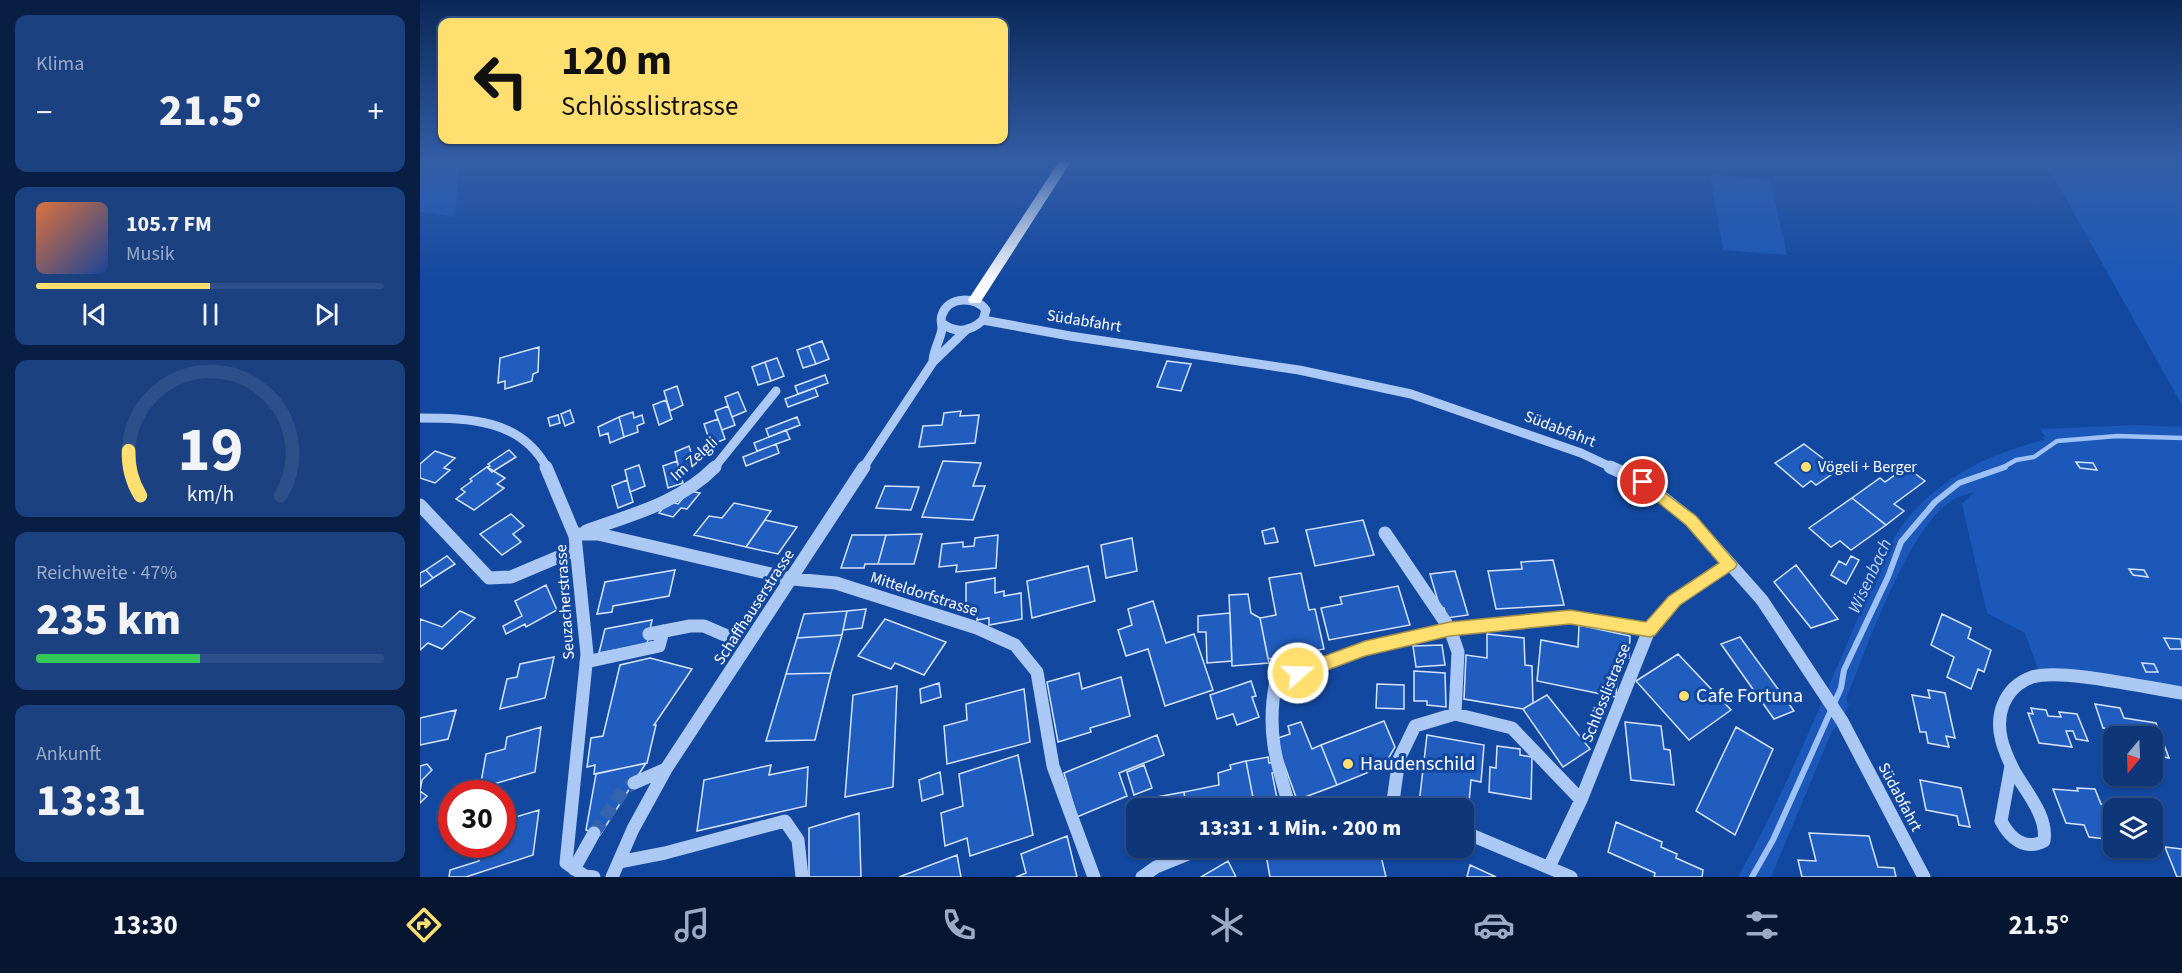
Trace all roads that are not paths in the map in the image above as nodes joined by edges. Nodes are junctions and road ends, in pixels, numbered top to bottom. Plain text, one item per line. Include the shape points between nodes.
1 (1039, 201) edge
2 (975, 300) junction
3 (983, 320) junction
4 (943, 324) junction
5 (967, 329) junction
6 (933, 362) junction
7 (776, 391) dead end
8 (420, 418) edge
9 (420, 505) edge
10 (1385, 533) dead end
11 (577, 534) junction
12 (575, 550) junction
13 (1730, 564) junction
14 (793, 579) junction
15 (1450, 629) junction
16 (1650, 630) junction
17 (663, 631) junction
18 (649, 634) dead end
19 (734, 639) dead end
20 (586, 662) junction
21 (2182, 693) edge
22 (1455, 714) junction
23 (2011, 765) junction
24 (666, 769) junction
25 (634, 783) tunnel mouth
26 (1287, 798) edge
27 (1393, 798) edge
28 (1581, 800) junction
29 (594, 833) tunnel mouth
30 (1474, 835) edge
31 (1178, 858) edge
32 (619, 862) junction
33 (1549, 867) junction
34 (574, 869) junction
35 (594, 877) edge
36 (612, 877) edge
37 (802, 877) edge
38 (1094, 877) edge
39 (1142, 877) edge
40 (1571, 877) edge
41 (1924, 877) edge

1 - 2 main road
2 - 3 street via 986,310
2 - 4 street via 949,305 942,314
3 - 5 street
3 - 13 street, Südabfahrt via 1359,381 1411,394 1581,453 1643,482 1691,520
4 - 5 street via 950,329
4 - 6 street, Schaffhauserstrasse
5 - 6 street, Schaffhauserstrasse
6 - 14 street, Schaffhauserstrasse
7 - 11 street, Im Zelgli via 711,470 681,495
8 - 11 street, Seuzacherstrasse via 487,422 513,429 544,461
9 - 12 street via 489,578 511,577
10 - 15 street
11 - 12 street, Seuzacherstrasse
11 - 14 street, Mitteldorfstrasse via 598,534
12 - 20 street, Seuzacherstrasse
13 - 16 street, Schlösslistrasse via 1675,600
13 - 41 street, Südabfahrt via 1762,600 1825,692
14 - 24 street, Schaffhauserstrasse
14 - 38 street, Mitteldorfstrasse via 836,583 977,628 1015,645 1037,672 1053,766
15 - 16 street via 1570,617
15 - 22 street via 1458,652
15 - 26 street via 1365,648 1276,681 1270,704 1270,741
16 - 28 street, Schlösslistrasse
17 - 18 street
17 - 19 street via 704,626
17 - 20 street via 659,646
20 - 34 street, Seuzacherstrasse via 566,863
21 - 23 street via 2066,676 2040,675 2019,683 2006,696 1998,724
22 - 27 street via 1414,726 1399,759
22 - 28 street via 1512,728
23 - 23 street via 2001,821 2014,839 2028,845 2040,844 2046,829
24 - 25 street
24 - 32 street, Schaffhauserstrasse
28 - 33 street, Schlösslistrasse
29 - 34 street
30 - 33 street
31 - 39 street
32 - 36 street, Schaffhauserstrasse
32 - 37 street via 785,821 798,835
33 - 40 street
34 - 35 street

